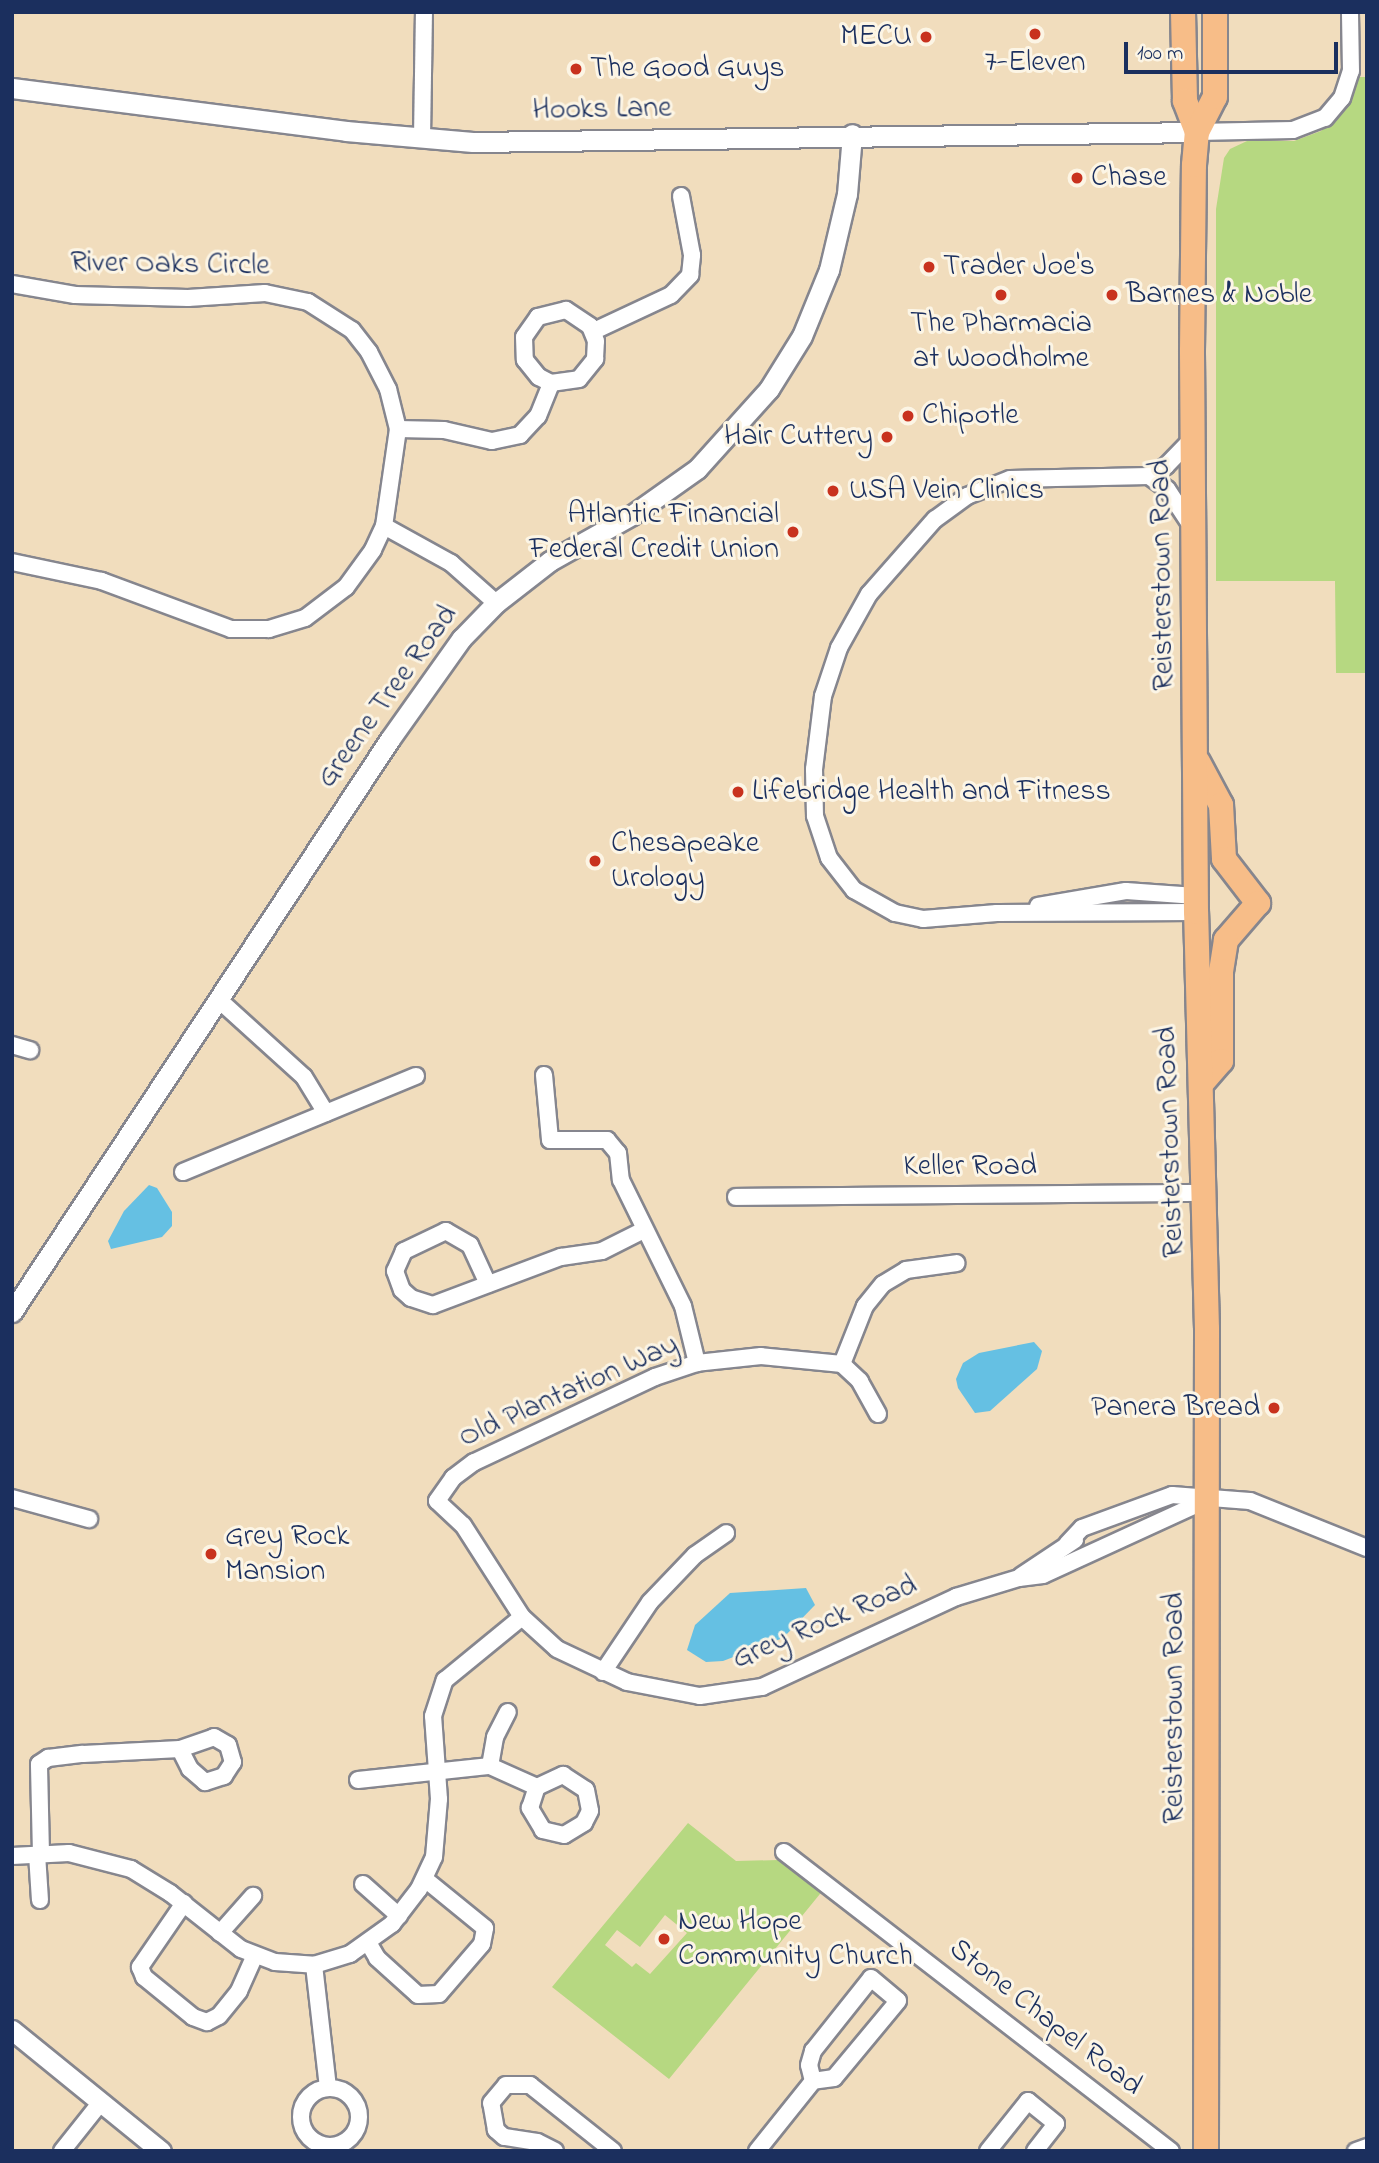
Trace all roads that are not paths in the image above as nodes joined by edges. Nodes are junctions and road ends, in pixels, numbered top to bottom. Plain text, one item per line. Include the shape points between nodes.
1 (424, 12) edge
2 (1183, 12) edge
3 (1214, 12) edge
4 (1350, 12) edge
5 (12, 88) edge
6 (1197, 132) junction
7 (852, 134) junction
8 (422, 138) junction
9 (681, 196) dead end
10 (12, 284) edge
11 (594, 331) junction
12 (551, 383) junction
13 (398, 429) junction
14 (1193, 438) junction
15 (1149, 476) junction
16 (384, 526) junction
17 (1194, 530) junction
18 (12, 562) edge
19 (496, 603) junction
20 (1196, 758) junction
21 (1196, 904) junction
22 (218, 999) junction
23 (12, 1045) edge
24 (30, 1051) dead end
25 (544, 1075) dead end
26 (416, 1076) dead end
27 (1201, 1084) junction
28 (326, 1113) junction
29 (183, 1172) dead end
30 (1205, 1192) junction
31 (736, 1197) dead end
32 (644, 1230) junction
33 (957, 1263) dead end
34 (488, 1284) junction
35 (12, 1312) edge
36 (697, 1363) junction
37 (842, 1364) junction
38 (878, 1414) dead end
39 (1166, 1496) junction
40 (12, 1498) edge
41 (1207, 1500) junction
42 (437, 1501) joint
43 (89, 1519) dead end
44 (726, 1533) dead end
45 (1068, 1544) junction
46 (1367, 1548) edge
47 (1019, 1578) junction
48 (522, 1617) junction
49 (603, 1672) junction
50 (508, 1712) dead end
51 (180, 1749) dead end
52 (489, 1766) junction
53 (437, 1771) junction
54 (358, 1780) dead end
55 (537, 1787) dead end
56 (784, 1852) dead end
57 (39, 1854) junction
58 (12, 1856) edge
59 (425, 1880) junction
60 (363, 1884) dead end
61 (253, 1896) dead end
62 (40, 1900) dead end
63 (184, 1903) junction
64 (399, 1916) junction
65 (220, 1933) junction
66 (369, 1944) junction
67 (255, 1955) junction
68 (314, 1965) junction
69 (12, 2030) edge
70 (813, 2081) junction
71 (328, 2087) dead end
72 (101, 2102) junction
73 (1367, 2147) edge
74 (760, 2150) edge
75 (62, 2151) edge
76 (161, 2151) edge
77 (555, 2151) edge
78 (613, 2151) edge
79 (988, 2151) edge
80 (1035, 2151) edge
81 (1171, 2151) edge
82 (1206, 2151) edge
83 (1356, 2151) edge

1 - 8 street
2 - 6 main road, Reisterstown Road via 1185,101
3 - 6 main road, Reisterstown Road via 1214,97
4 - 6 street via 1351,71 1342,98 1325,118 1293,130
5 - 8 street, Hooks Lane
6 - 7 street, Hooks Lane
6 - 14 main road, Reisterstown Road
7 - 8 street, Hooks Lane via 537,142
7 - 19 street, Greene Tree Road via 847,194 820,297 793,353 757,405 680,482 550,561
9 - 11 street via 692,255 690,275 671,295
10 - 13 street, River Oaks Circle via 75,295 188,298 265,293 308,302 352,330 369,352 388,388
11 - 12 street via 597,347 590,368 571,382
11 - 12 street via 585,319 566,310 546,312 531,323 524,337 525,360
12 - 13 street via 538,416 511,439 492,441 444,430
13 - 16 street, River Oaks Circle
14 - 15 street
14 - 17 main road, Reisterstown Road
15 - 17 street via 1167,489
15 - 21 street via 1033,477 996,483 967,496 935,519 889,568 853,620 830,669 818,729 815,816 829,858 844,880 873,904 907,917
16 - 18 street, River Oaks Circle via 359,573 335,599 305,618 269,629 231,629 102,581
16 - 19 street via 451,563
17 - 20 main road, Reisterstown Road
19 - 22 street, Greene Tree Road via 461,639 417,699
20 - 21 main road, Reisterstown Road
20 - 27 main road via 1221,805 1224,859 1258,903 1226,940 1221,971 1221,1061
21 - 27 main road, Reisterstown Road
22 - 28 street via 304,1077
22 - 35 street, Greene Tree Road
23 - 24 street
25 - 32 street via 550,1140 597,1138 614,1146 621,1180
26 - 28 street
27 - 30 main road, Reisterstown Road
28 - 29 street
30 - 31 street, Keller Road
30 - 41 main road, Reisterstown Road
32 - 34 street via 602,1251 561,1258
32 - 36 street via 683,1306
33 - 37 street via 906,1270 883,1284 865,1306
34 - 34 street via 422,1304 401,1290 395,1271 397,1259 414,1243 446,1231 470,1245
36 - 37 street, Old Plantation Way via 761,1356
36 - 42 street, Old Plantation Way via 655,1377 474,1462 453,1478
37 - 38 street via 860,1381
39 - 41 street, Grey Rock Road
39 - 45 street, Grey Rock Road
39 - 45 street, Grey Rock Road via 1082,1528
40 - 43 street
41 - 46 street via 1250,1501
41 - 47 street, Grey Rock Road via 1043,1575
41 - 82 main road, Reisterstown Road
42 - 48 street, Grey Rock Road via 463,1525
44 - 49 street via 695,1556 650,1602
45 - 47 street, Grey Rock Road
47 - 49 street, Grey Rock Road via 956,1597 762,1687 741,1692 679,1695
48 - 49 street, Grey Rock Road via 563,1654
48 - 53 street via 445,1680 433,1716
50 - 52 street via 495,1737
51 - 57 street via 83,1754 48,1758 39,1764
52 - 53 street
52 - 55 street
53 - 54 street
53 - 59 street via 438,1840
56 - 81 street, Stone Chapel Road
57 - 58 street
57 - 62 street
57 - 63 street via 85,1856 131,1870
59 - 64 street
59 - 66 street via 485,1928 482,1944 439,1994 418,1995 377,1958
60 - 64 street
61 - 65 street
63 - 65 street
63 - 67 street via 140,1968 144,1977 192,2017 207,2022 219,2015 239,1991
64 - 66 street
65 - 67 street
66 - 68 street
67 - 68 street
68 - 71 street
69 - 72 street
70 - 70 street via 834,2078 898,2001 872,1978 813,2051 808,2065
70 - 74 street
72 - 75 street
72 - 76 street
73 - 83 street
77 - 78 street via 537,2142 504,2137 496,2130 491,2103 506,2085 530,2085
79 - 80 street via 1028,2101 1056,2124

